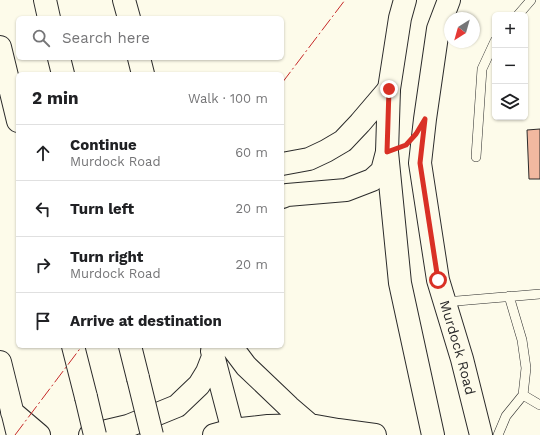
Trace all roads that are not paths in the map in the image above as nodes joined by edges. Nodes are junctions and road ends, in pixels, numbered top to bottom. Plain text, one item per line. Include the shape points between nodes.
1 (44, 0) edge
2 (124, 0) edge
3 (449, 0) edge
4 (531, 0) edge
5 (404, 1) edge
6 (521, 12) edge
7 (48, 16) edge
8 (128, 16) edge
9 (0, 47) edge
10 (492, 48) edge
11 (60, 60) edge
12 (140, 60) edge
13 (62, 72) edge
14 (142, 72) edge
15 (389, 89) junction
16 (16, 113) edge
17 (425, 119) junction
18 (387, 152) junction
19 (476, 158) dead end
20 (284, 164) edge
21 (284, 196) edge
22 (540, 294) edge
23 (509, 296) junction
24 (445, 302) junction
25 (74, 348) edge
26 (130, 348) edge
27 (218, 349) edge
28 (0, 362) edge
29 (523, 395) junction
30 (540, 405) edge
31 (12, 412) junction
32 (310, 425) junction
33 (227, 433) edge
34 (12, 435) edge
35 (18, 435) edge
36 (39, 435) edge
37 (90, 435) edge
38 (95, 435) edge
39 (152, 435) edge
40 (375, 435) edge
41 (433, 435) edge
42 (481, 435) edge
43 (498, 435) edge

1 - 7 main road
2 - 8 main road
3 - 17 main road, Murdock Road via 438,29
4 - 6 lane
5 - 15 main road
9 - 16 main road
10 - 19 lane via 482,69
11 - 13 main road
12 - 14 main road
15 - 18 main road
15 - 20 main road via 343,141 309,159
17 - 18 main road via 406,145
17 - 24 main road, Murdock Road via 420,163 438,280
18 - 21 main road via 382,171 372,180 346,190
18 - 41 main road via 400,284
22 - 23 lane
23 - 24 lane
23 - 29 lane via 522,340 526,368
24 - 42 main road, Murdock Road
25 - 38 main road, bridge
26 - 39 main road, bridge
27 - 32 main road via 246,366
27 - 33 main road
27 - 37 main road via 200,385 177,406 128,426
28 - 31 main road
29 - 30 lane
29 - 43 lane via 506,416
31 - 34 main road
31 - 35 main road
31 - 36 main road
32 - 33 main road via 268,426
32 - 40 main road

